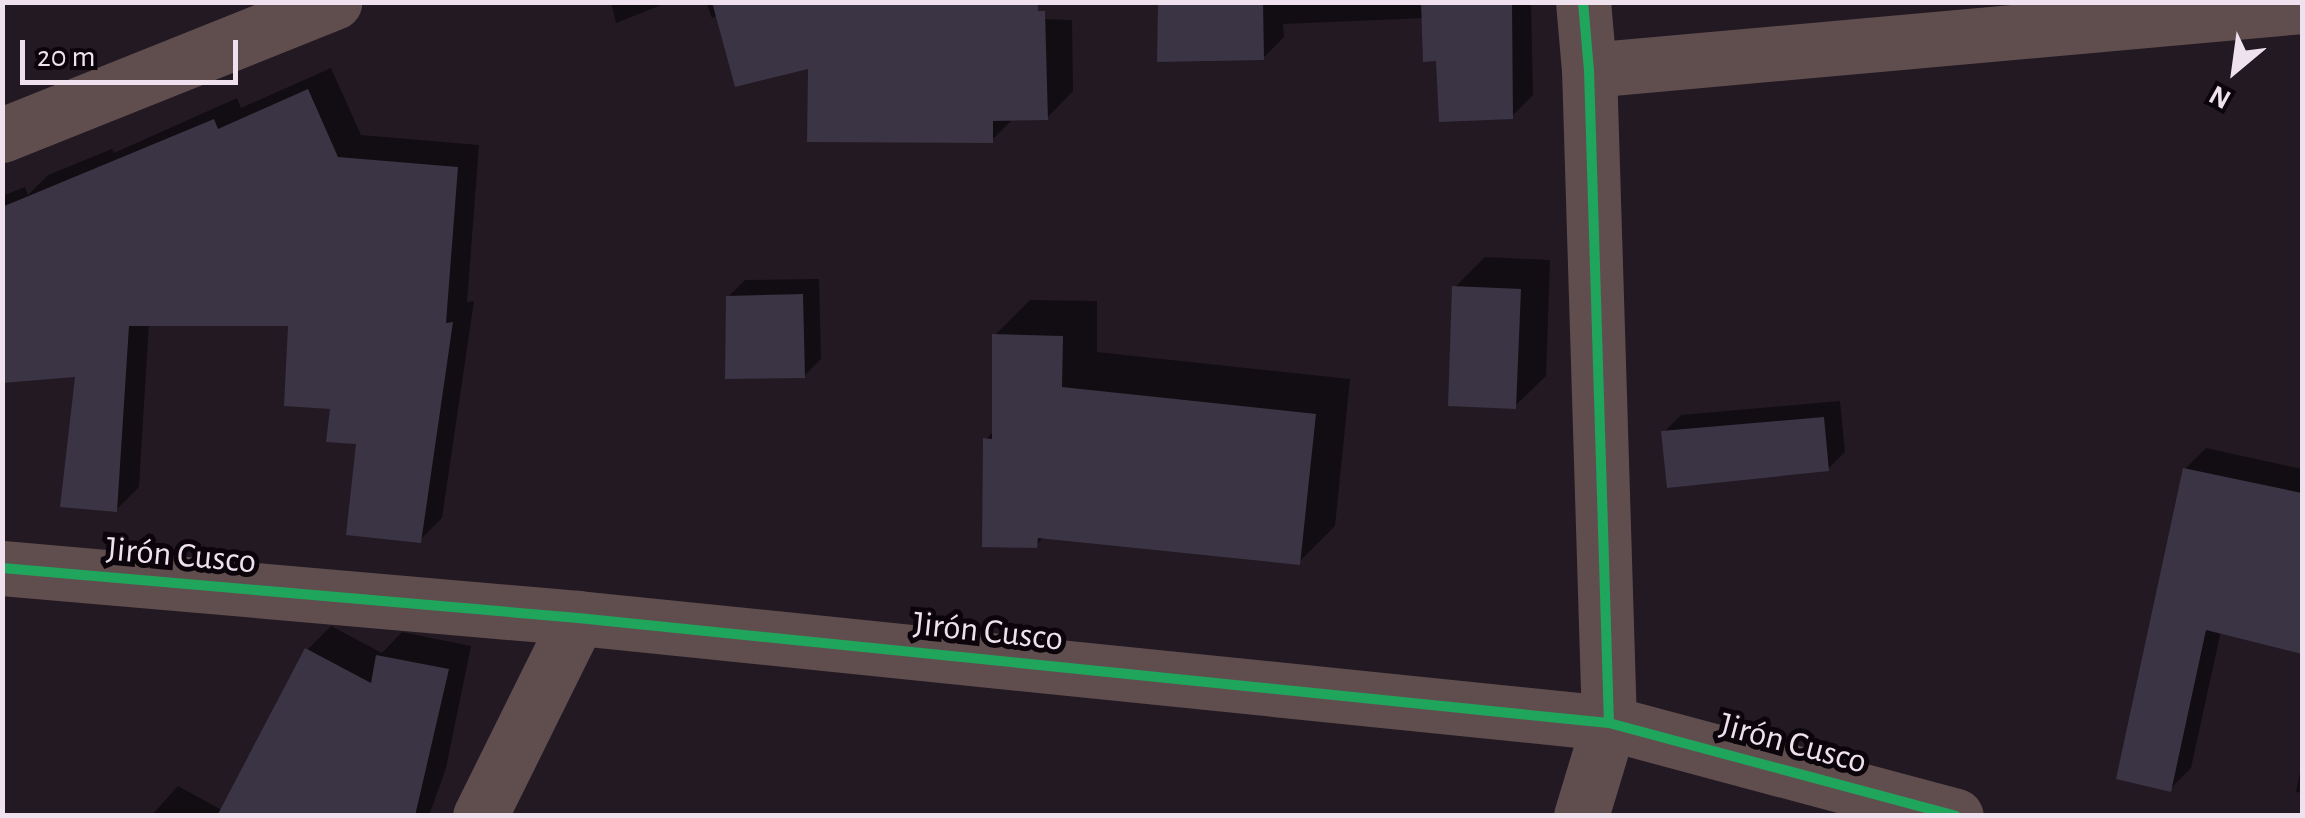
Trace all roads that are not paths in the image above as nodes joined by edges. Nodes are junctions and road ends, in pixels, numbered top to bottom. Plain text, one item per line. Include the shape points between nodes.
1 (334, 2) edge
2 (1583, 2) edge
3 (2302, 6) edge
4 (1589, 70) junction
5 (2, 135) edge
6 (2, 568) edge
7 (578, 618) junction
8 (1609, 723) junction
9 (480, 816) edge
10 (1581, 816) edge
11 (1956, 816) edge

1 - 5 street
2 - 4 street
3 - 4 street
4 - 8 street
6 - 7 street, Jirón Cusco
7 - 8 street, Jirón Cusco
7 - 9 street
8 - 10 street
8 - 11 street, Jirón Cusco

